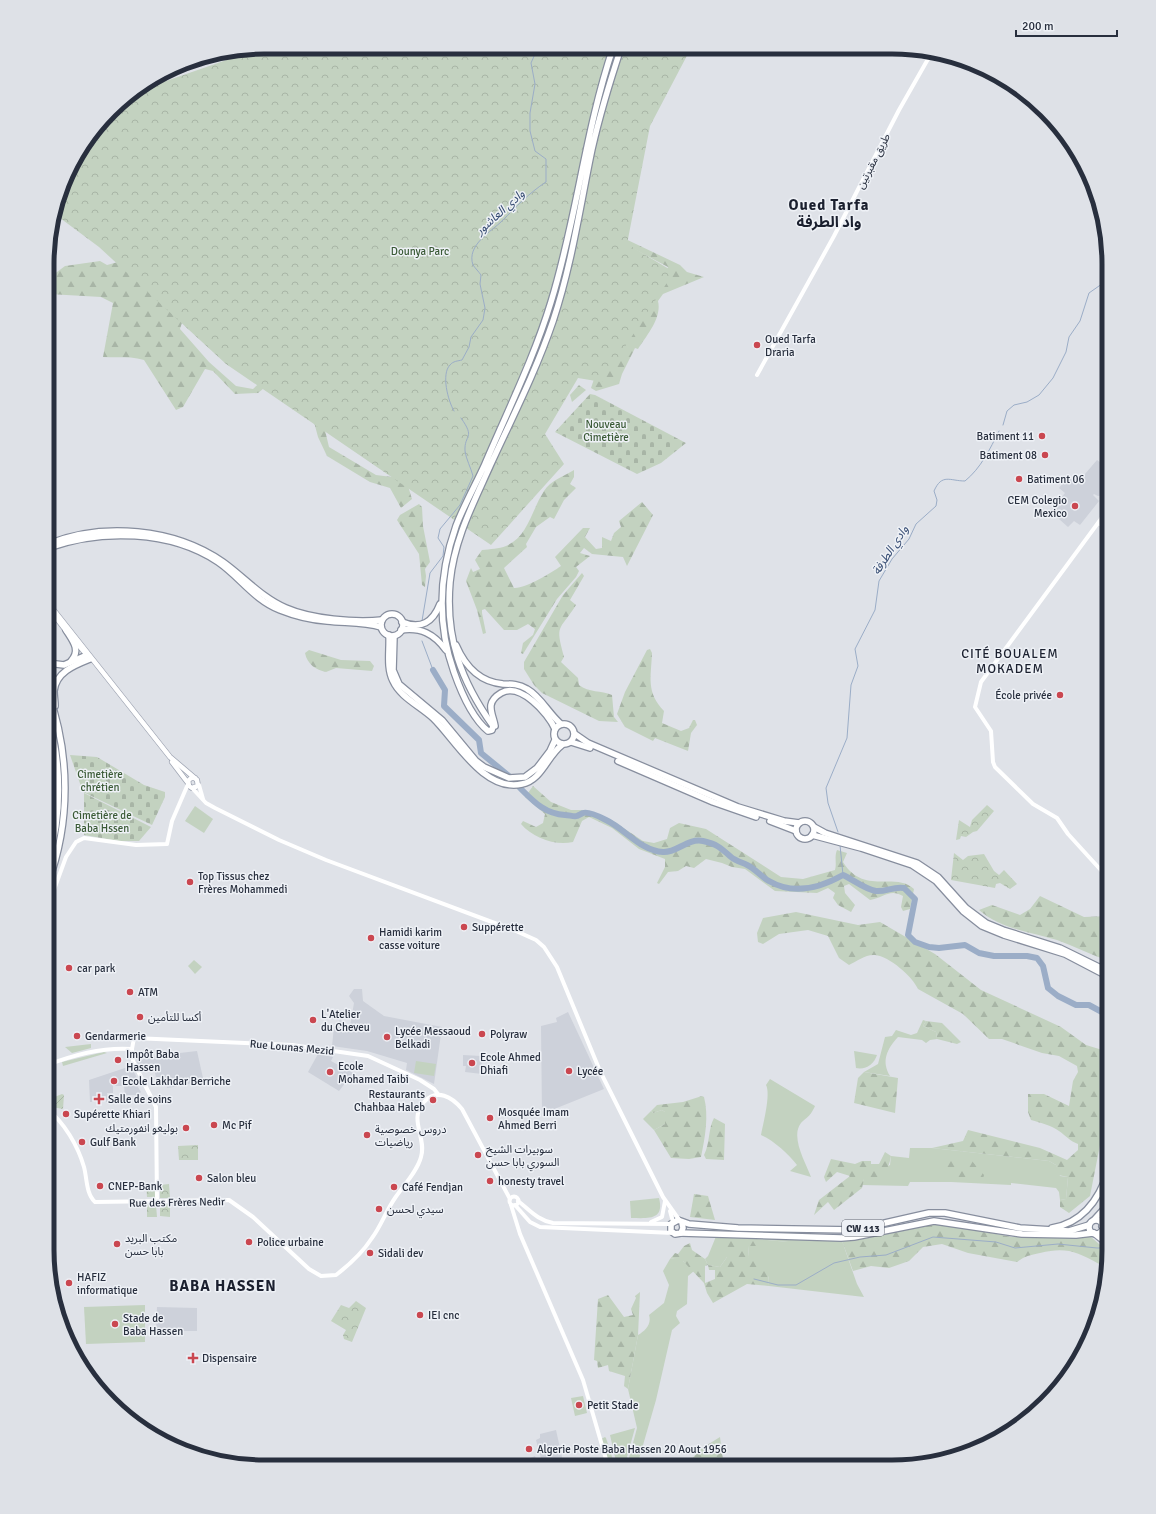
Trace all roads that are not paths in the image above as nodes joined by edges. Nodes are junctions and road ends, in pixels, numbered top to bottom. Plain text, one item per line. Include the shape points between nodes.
1 (611, 54) edge
2 (619, 54) edge
3 (929, 57) edge
4 (757, 375) dead end
5 (1102, 517) edge
6 (1102, 523) edge
7 (1087, 537) junction
8 (54, 542) edge
9 (54, 546) edge
10 (441, 600) junction
11 (54, 611) edge
12 (54, 615) edge
13 (382, 620) junction
14 (402, 622) junction
15 (381, 627) junction
16 (66, 630) junction
17 (401, 630) junction
18 (452, 635) junction
19 (392, 636) junction
20 (447, 651) junction
21 (88, 657) junction
22 (67, 664) junction
23 (54, 665) edge
24 (54, 710) joint
25 (561, 724) junction
26 (493, 728) junction
27 (555, 729) junction
28 (575, 734) junction
29 (555, 740) junction
30 (571, 742) junction
31 (54, 745) edge
32 (562, 745) junction
33 (195, 778) junction
34 (188, 784) junction
35 (199, 785) junction
36 (193, 789) junction
37 (182, 799) junction
38 (203, 799) junction
39 (799, 823) junction
40 (814, 827) junction
41 (796, 831) junction
42 (54, 834) edge
43 (812, 835) junction
44 (54, 862) edge
45 (1102, 871) edge
46 (54, 890) edge
47 (1102, 969) edge
48 (1102, 973) edge
49 (132, 1049) junction
50 (54, 1063) edge
51 (438, 1094) junction
52 (54, 1115) edge
53 (1102, 1186) edge
54 (511, 1198) junction
55 (665, 1200) junction
56 (157, 1202) junction
57 (515, 1204) junction
58 (669, 1208) junction
59 (1102, 1211) edge
60 (1094, 1220) junction
61 (681, 1222) junction
62 (672, 1223) junction
63 (640, 1224) junction
64 (1089, 1225) junction
65 (1102, 1228) joint
66 (1041, 1230) junction
67 (673, 1233) junction
68 (681, 1233) junction
69 (1094, 1233) junction
70 (1102, 1239) edge
71 (606, 1460) edge

1 - 10 highway via 591,123 566,246 549,309 526,369 456,525 446,564
2 - 18 highway via 598,124 576,237 553,319 531,377 468,515 456,548 450,591
3 - 4 street, طريق مقبرتين
5 - 7 street
6 - 7 street via 1092,535
7 - 45 street via 981,682 976,707 991,731 995,766 1033,804 1057,818
8 - 13 highway via 72,536 106,531 172,538 211,554 263,595 286,608 330,618
9 - 15 highway via 71,540 99,536 176,543 198,551 218,563 255,596 279,610 311,619
10 - 14 highway via 435,614 426,623 414,626
10 - 20 highway
11 - 33 main road via 170,757
12 - 16 main road
13 - 14 highway via 393,614
13 - 15 highway
14 - 17 highway
15 - 19 highway
16 - 21 main road
16 - 22 highway via 77,649 74,658
17 - 19 highway
17 - 20 highway via 417,629 426,632 438,640
18 - 25 highway via 464,662 476,674 490,681 525,687
18 - 26 highway via 456,658 466,682
19 - 29 highway via 393,670 399,684 442,720 484,767 509,778 525,777 535,770
19 - 32 highway via 390,672 395,685 433,718 466,757 484,773 509,784 520,785 539,774
20 - 26 highway via 468,702 487,731
21 - 22 highway
21 - 24 highway via 60,677 54,689
21 - 34 main road
22 - 23 highway
24 - 44 highway via 62,748 65,789 63,822
25 - 27 highway
25 - 28 highway via 571,726
26 - 27 highway via 495,725 491,712 492,703 500,694 512,690 528,697
27 - 29 highway
28 - 30 highway
28 - 39 highway via 588,743 728,803 784,821
29 - 32 highway
30 - 32 highway
30 - 41 highway via 713,802
31 - 42 highway via 58,788
33 - 34 main road via 191,778
33 - 35 main road
34 - 36 main road
34 - 37 street
35 - 36 main road
35 - 38 street
36 - 37 street
36 - 38 street
37 - 46 street via 172,821 167,844 136,845 84,838 76,842 66,858
38 - 55 street via 215,808 300,849 536,940 544,947 557,967 600,1071
39 - 40 highway via 806,821
39 - 41 highway
40 - 43 highway
40 - 47 highway via 917,863 938,877 966,908 986,923 1060,948
41 - 43 highway via 803,838
43 - 48 highway via 912,865 936,881 963,911 982,926 1065,954
49 - 50 street via 96,1051
49 - 51 street, Rue Lounas Mezid via 134,1038 292,1045 368,1056 420,1080
49 - 56 street via 134,1065 155,1104
51 - 54 street via 452,1098 462,1109 502,1187
51 - 56 street, Rue des Frères Nedir via 427,1099 417,1113 422,1150 419,1163 384,1214 372,1239 336,1275 321,1276 309,1269 253,1217 229,1200
52 - 56 street, Rue des Frères Nedir via 77,1150 84,1167 90,1196 95,1202
53 - 66 highway via 1083,1215 1063,1226
54 - 57 street
54 - 57 street via 517,1198
55 - 58 street
55 - 63 street via 662,1217 656,1222
57 - 63 street via 543,1221 553,1223
57 - 67 street via 530,1222 540,1228
57 - 71 street via 520,1234 583,1380
58 - 61 street
58 - 62 street
59 - 60 highway
60 - 64 highway
60 - 65 highway via 1100,1222
61 - 62 highway
61 - 66 highway, CW 113 via 773,1229 854,1230 929,1213 945,1213 1001,1225
61 - 68 highway
62 - 63 street
62 - 67 highway via 670,1229
64 - 66 highway via 1073,1230
64 - 69 highway
65 - 69 highway
67 - 68 highway
68 - 69 highway via 841,1238 934,1221 1022,1234
69 - 70 highway

